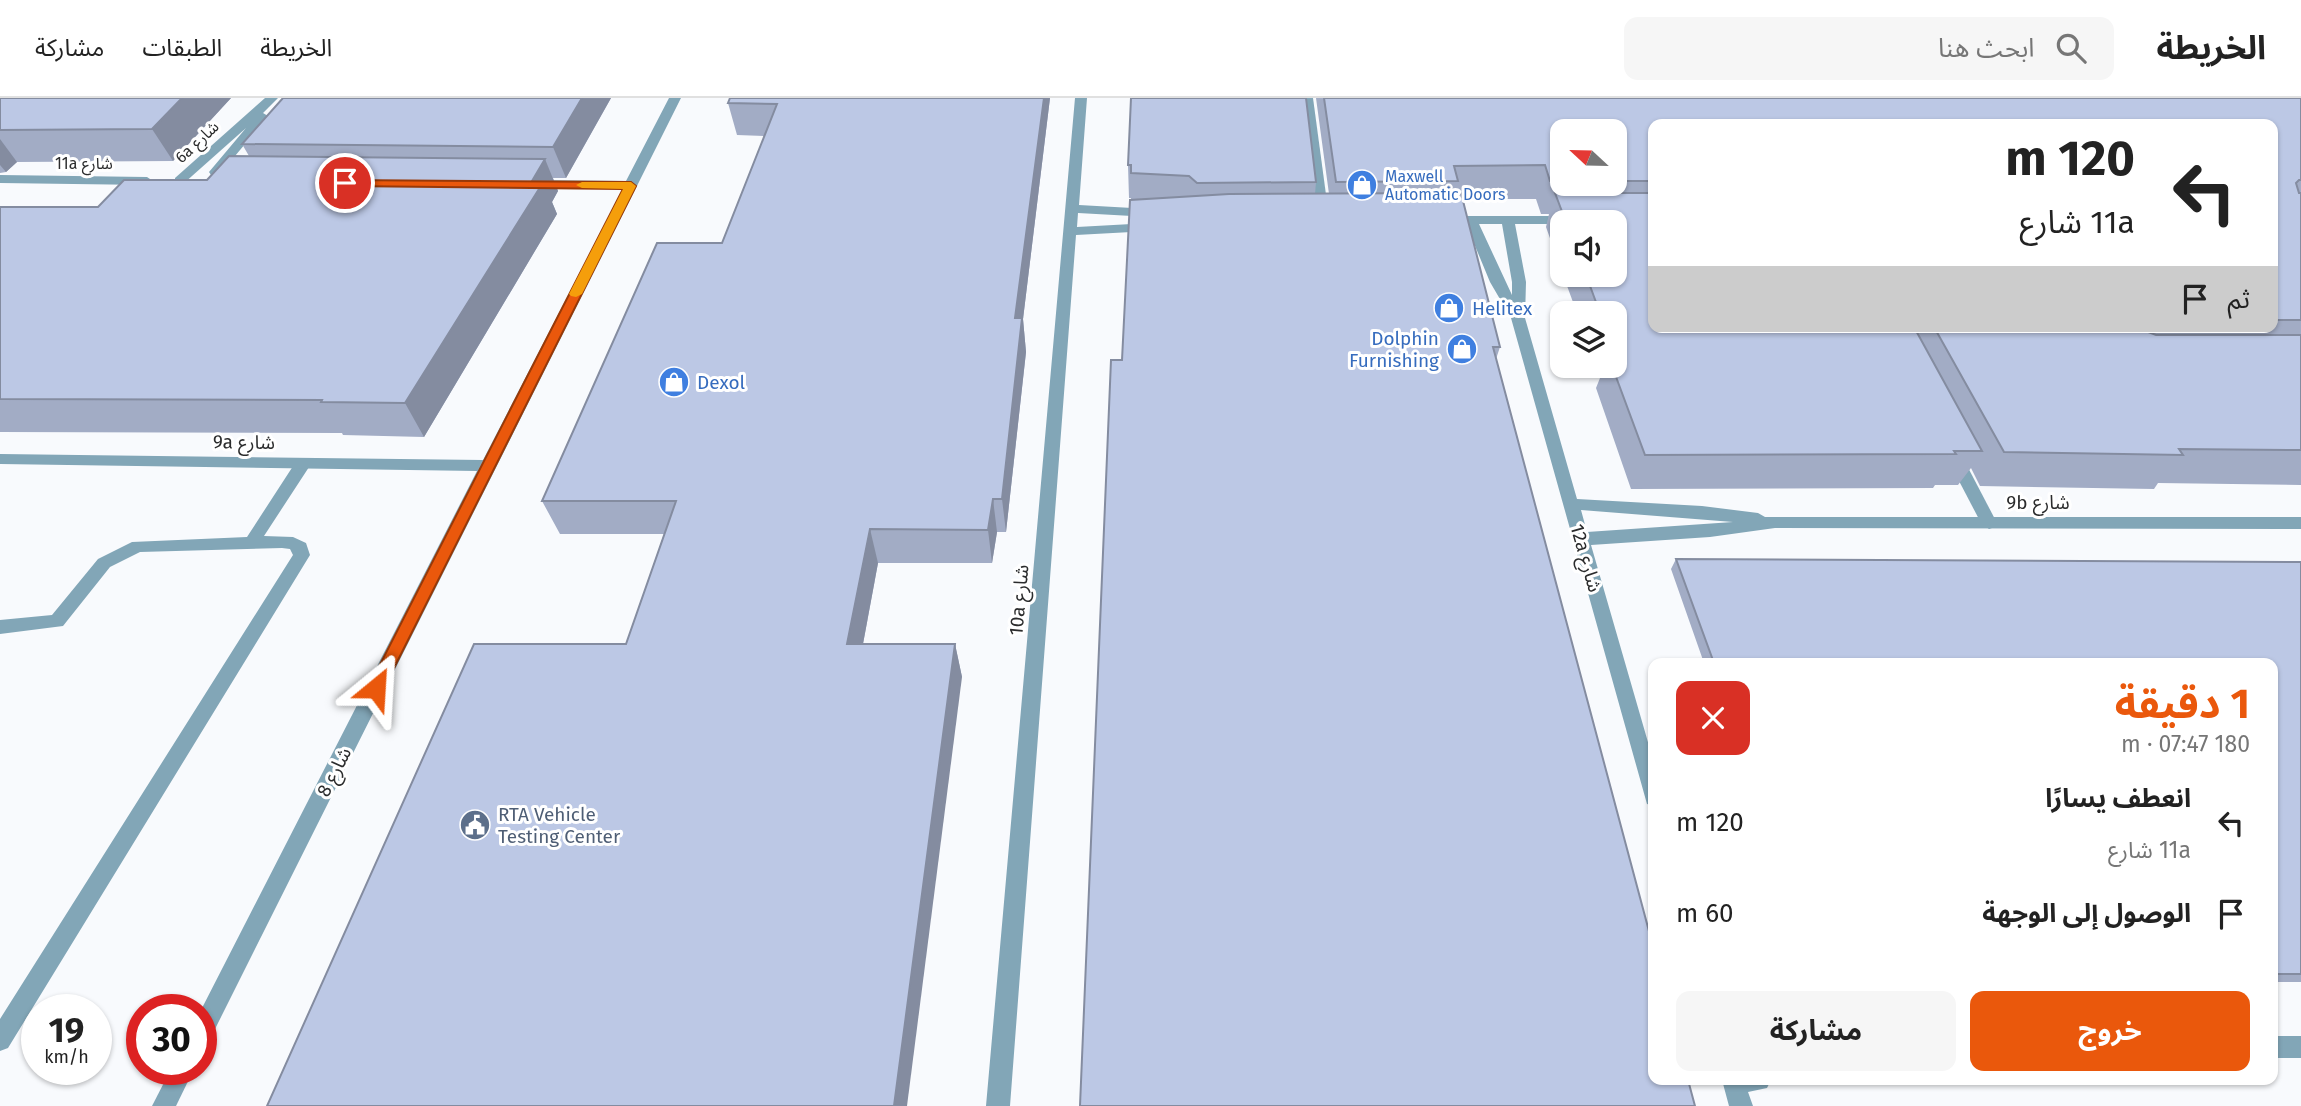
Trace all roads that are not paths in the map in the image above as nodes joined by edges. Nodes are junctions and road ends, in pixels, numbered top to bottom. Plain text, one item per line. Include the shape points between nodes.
1 (675, 98) edge
2 (1082, 98) edge
3 (1307, 98) edge
4 (271, 99) edge
5 (0, 179) edge
6 (179, 181) junction
7 (209, 181) joint
8 (522, 184) edge
9 (631, 186) junction
10 (1072, 209) junction
11 (1444, 220) edge
12 (1471, 220) junction
13 (1508, 220) junction
14 (1550, 220) edge
15 (1323, 221) edge
16 (1070, 231) junction
17 (1518, 318) junction
18 (1950, 449) edge
19 (0, 459) edge
20 (303, 464) junction
21 (488, 466) junction
22 (1571, 504) junction
23 (1775, 522) junction
24 (1989, 523) junction
25 (2301, 523) edge
26 (1581, 539) junction
27 (252, 542) junction
28 (0, 627) edge
29 (1648, 777) edge
30 (217, 1001) edge
31 (0, 1040) edge
32 (2278, 1047) edge
33 (2301, 1047) edge
34 (175, 1085) edge
35 (1735, 1085) edge
36 (164, 1106) edge
37 (998, 1106) edge
38 (1741, 1106) edge

1 - 9 street, شارع 8
2 - 10 street, 10a شارع
3 - 15 street
4 - 6 street, 6a شارع
4 - 7 street, 6a شارع
5 - 6 street, 11a شارع
6 - 7 street, 11a شارع
8 - 9 street
9 - 21 street, شارع 8
10 - 16 street, 10a شارع
10 - 16 street via 1163,220
11 - 12 street
12 - 13 street
12 - 17 street, 12a شارع
13 - 14 street
13 - 17 street, 12a شارع via 1519,282
16 - 37 street, 10a شارع
17 - 22 street, 12a شارع
18 - 24 street
19 - 20 street, 9a شارع
20 - 21 street, 9a شارع
20 - 27 street
21 - 30 street, شارع 8
22 - 23 street, 9b شارع via 1702,512
22 - 26 street, 12a شارع
23 - 24 street, 9b شارع
23 - 26 street, 9b شارع
24 - 25 street, 9b شارع
26 - 29 street, 12a شارع
27 - 28 street via 138,546 104,562 57,621
27 - 31 street via 293,543 302,555
32 - 33 street
34 - 36 street
35 - 38 street

